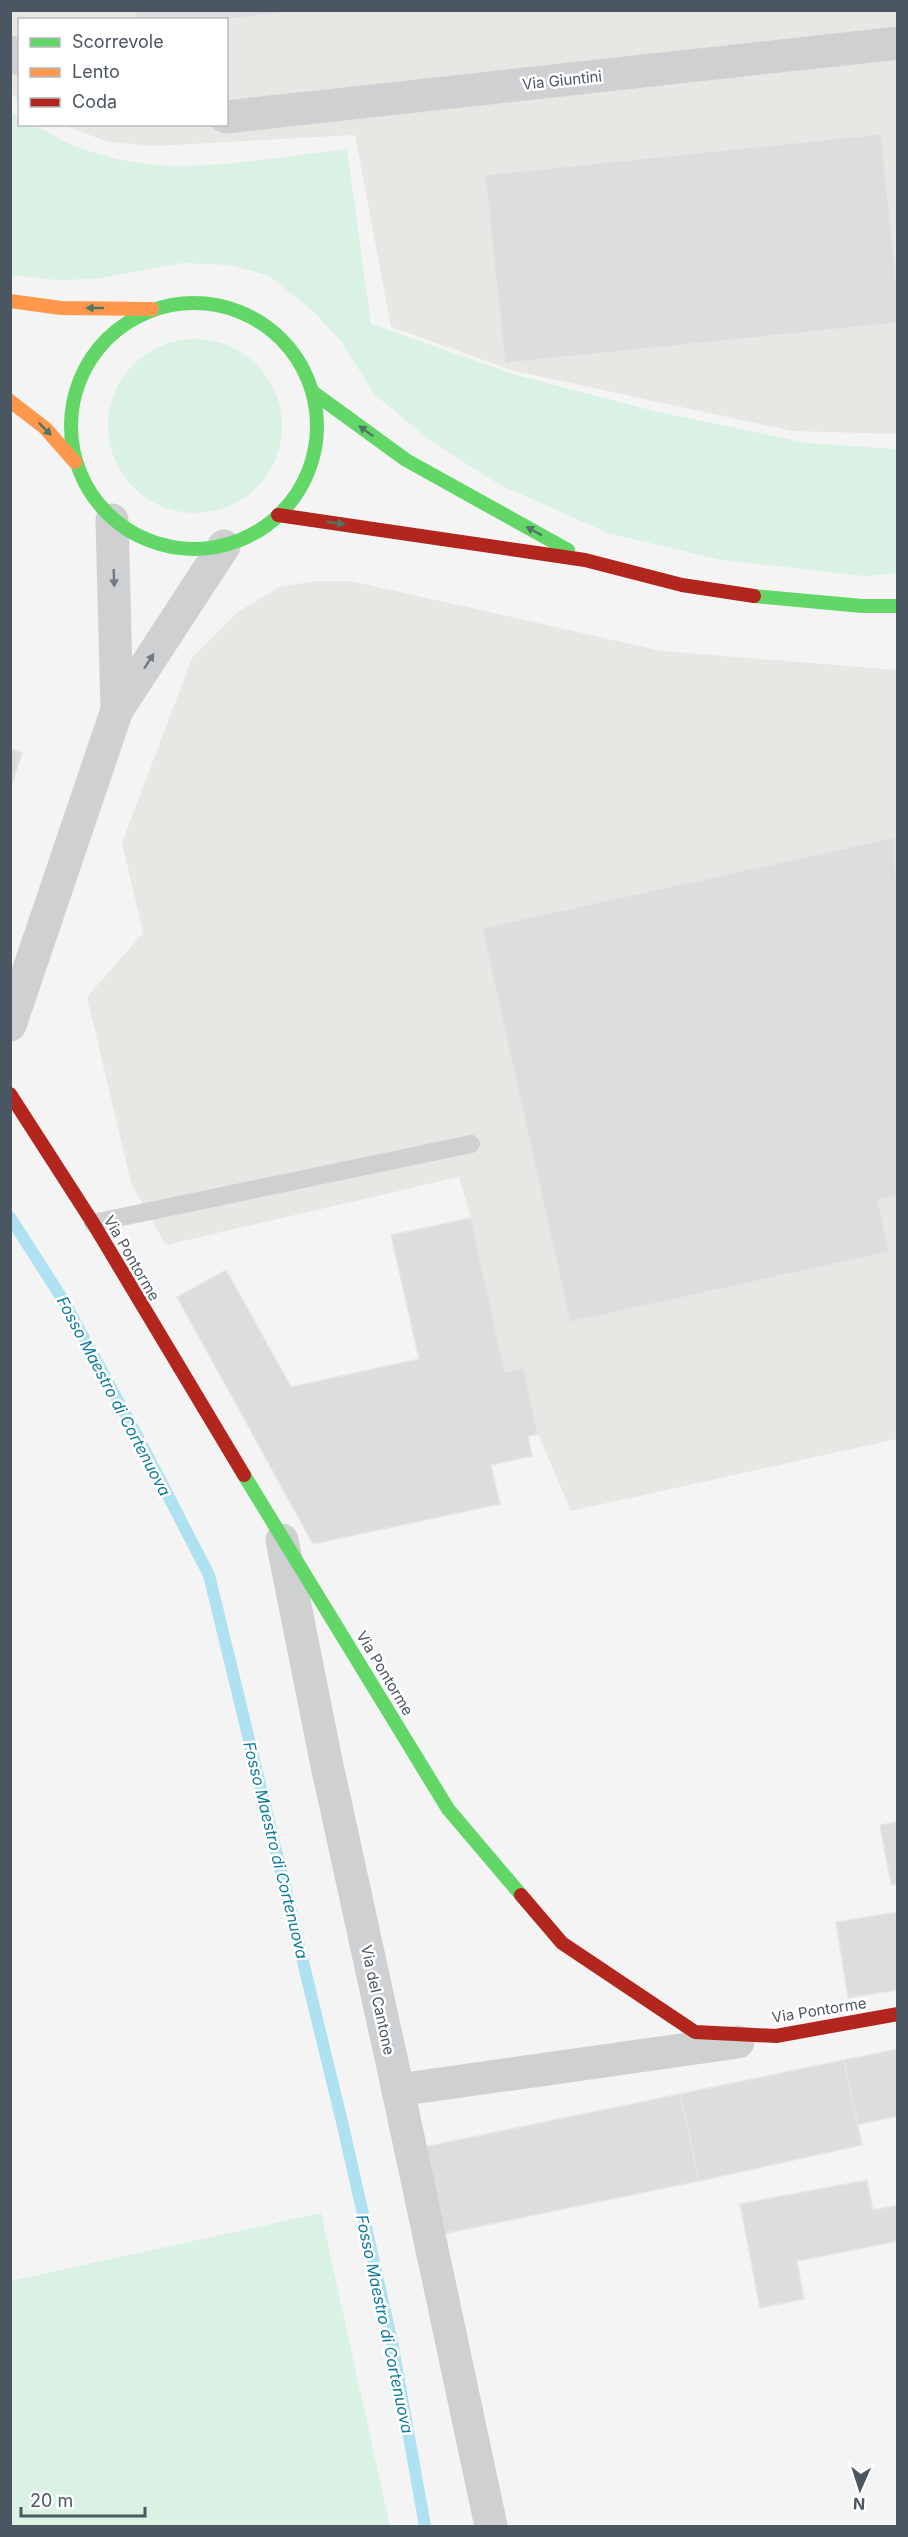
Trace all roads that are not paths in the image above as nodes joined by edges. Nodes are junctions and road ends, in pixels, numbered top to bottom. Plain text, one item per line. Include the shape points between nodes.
1 (897, 43) edge
2 (228, 117) edge
3 (10, 301) edge
4 (154, 309) junction
5 (314, 393) junction
6 (10, 401) edge
7 (75, 462) junction
8 (278, 515) junction
9 (112, 520) junction
10 (224, 546) junction
11 (585, 560) junction
12 (897, 606) edge
13 (117, 710) junction
14 (10, 1025) edge
15 (10, 1094) edge
16 (471, 1144) dead end
17 (93, 1223) junction
18 (281, 1536) junction
19 (897, 2014) edge
20 (776, 2036) junction
21 (398, 2090) junction
22 (491, 2526) edge

1 - 2 street, Via Giuntini
4 -> 3 main road via 61,308
4 - 5 main road via 194,302 233,309 269,327 297,356
4 - 7 main road via 118,328 90,357 74,394 70,434
5 - 8 main road via 318,433 309,471 296,495
11 -> 5 main road via 406,460
6 -> 7 main road via 45,428
7 - 9 main road via 84,483
8 - 10 main road via 242,540
8 -> 11 main road
9 - 10 main road via 129,532 176,549
9 -> 13 street
13 -> 10 street
11 - 12 main road via 682,585 774,599
13 - 14 street
15 - 17 main road, Via Pontorme
16 - 17 lane
17 - 18 main road, Via Pontorme
18 - 20 main road, Via Pontorme via 448,1809 562,1943 695,2032
18 - 21 street, Via del Cantone
19 - 20 main road, Via Pontorme
20 - 21 street
21 - 22 street, Via del Cantone

